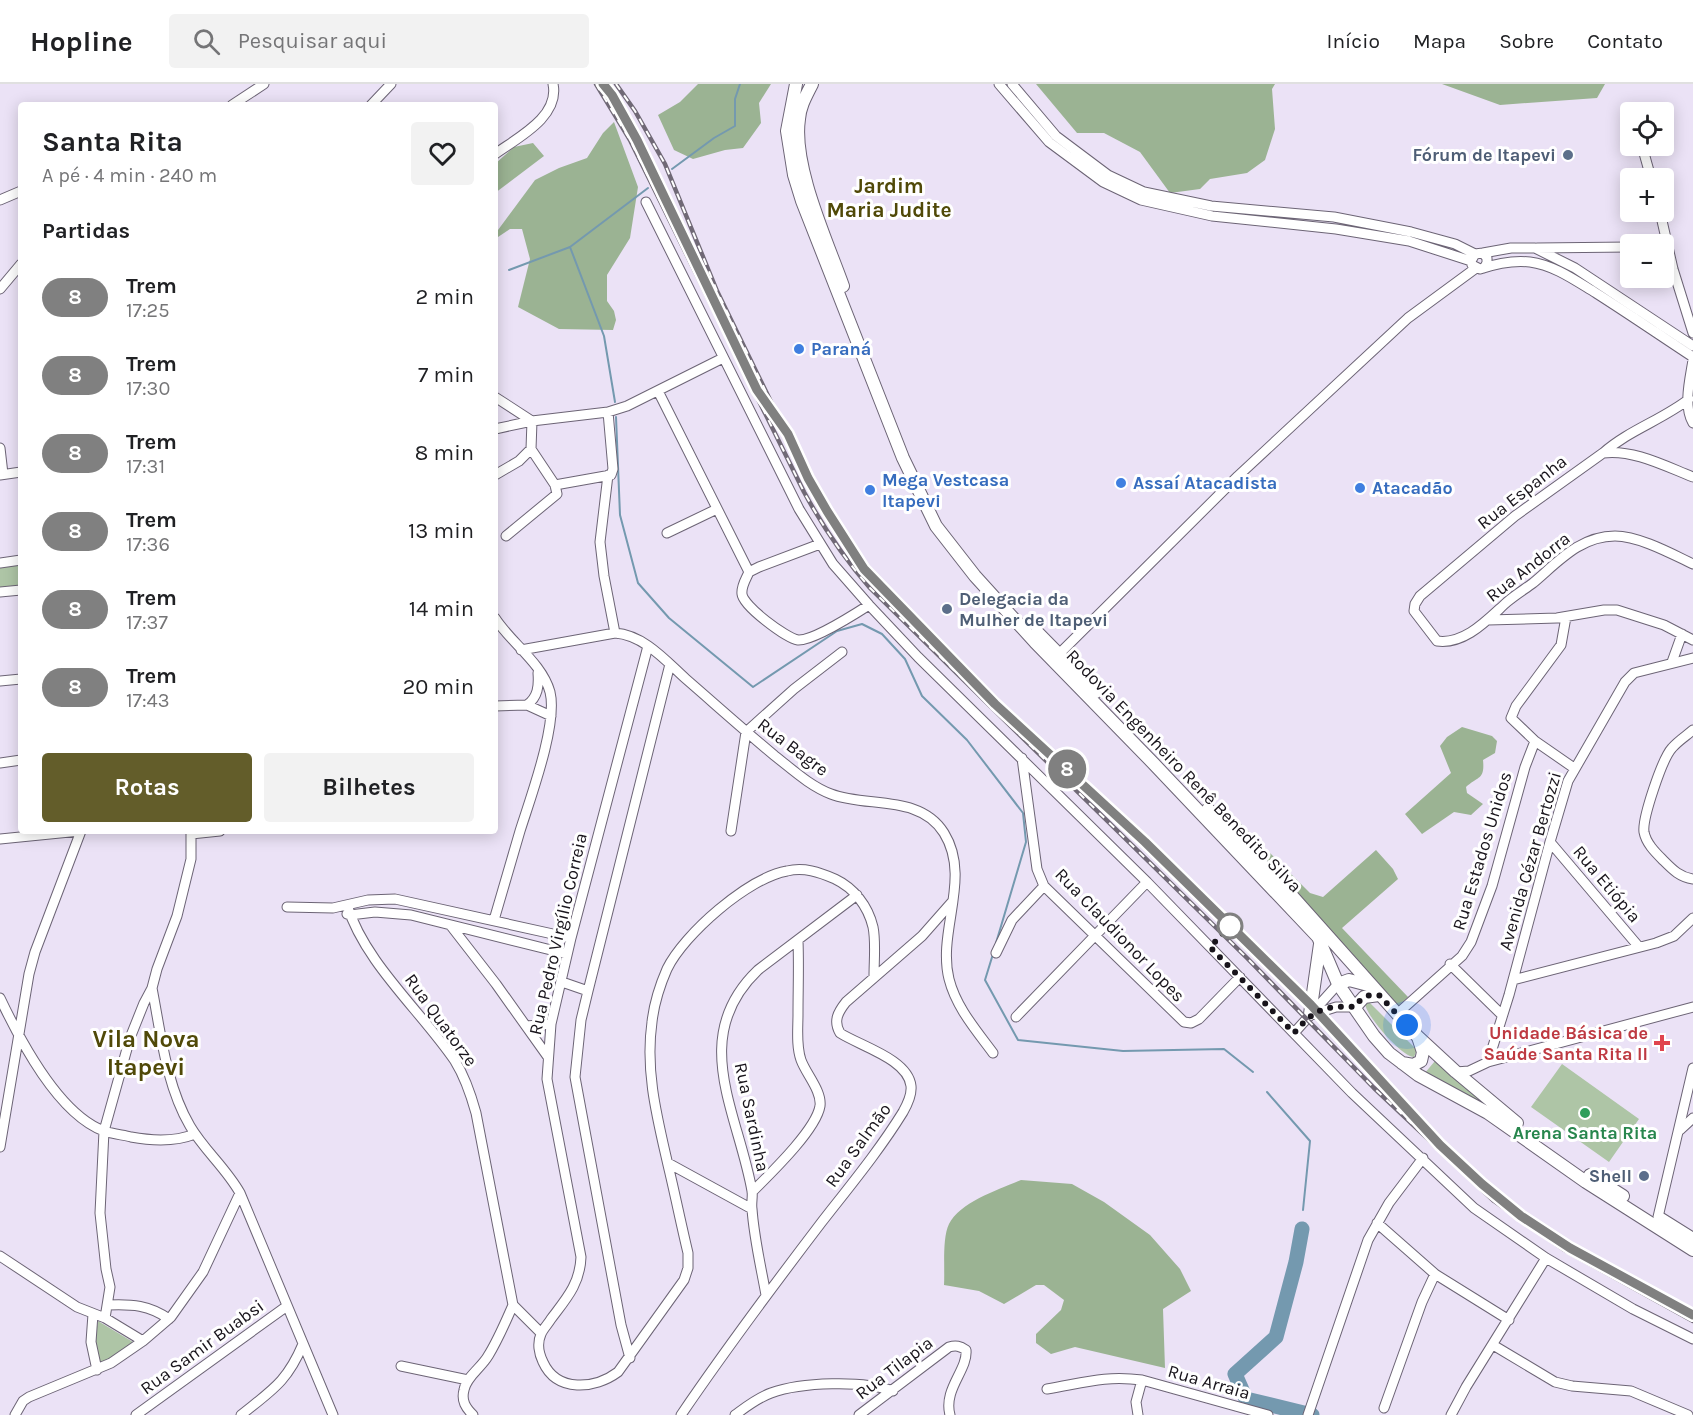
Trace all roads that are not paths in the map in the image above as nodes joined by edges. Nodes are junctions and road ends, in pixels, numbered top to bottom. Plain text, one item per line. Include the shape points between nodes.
1 (264, 84) edge
2 (391, 84) edge
3 (553, 84) edge
4 (796, 84) edge
5 (812, 84) edge
6 (999, 84) edge
7 (1012, 84) edge
8 (237, 102) edge
9 (374, 102) edge
10 (498, 152) edge
11 (18, 192) edge
12 (0, 200) edge
13 (646, 202) dead end
14 (1620, 247) edge
15 (1535, 248) junction
16 (1478, 261) junction
17 (18, 268) edge
18 (1674, 275) edge
19 (0, 289) edge
20 (1693, 333) edge
21 (1693, 346) edge
22 (723, 358) junction
23 (1693, 359) edge
24 (658, 391) junction
25 (498, 399) edge
26 (1689, 399) junction
27 (608, 412) junction
28 (532, 421) junction
29 (1693, 423) edge
30 (498, 428) edge
31 (0, 448) edge
32 (531, 449) junction
33 (1603, 453) junction
34 (18, 472) edge
35 (498, 473) edge
36 (1, 475) edge
37 (608, 476) junction
38 (1693, 477) edge
39 (555, 485) junction
40 (717, 509) junction
41 (667, 533) dead end
42 (506, 536) dead end
43 (820, 544) junction
44 (18, 560) edge
45 (0, 563) edge
46 (1693, 564) edge
47 (749, 572) junction
48 (18, 590) edge
49 (0, 592) edge
50 (1509, 601) junction
51 (869, 605) junction
52 (1566, 617) junction
53 (1520, 618) junction
54 (1488, 620) junction
55 (498, 623) edge
56 (1427, 629) joint
57 (615, 633) junction
58 (1682, 634) junction
59 (1693, 640) edge
60 (648, 646) junction
61 (521, 650) junction
62 (842, 652) dead end
63 (1059, 654) junction
64 (1693, 658) edge
65 (1672, 662) junction
66 (670, 664) junction
67 (537, 669) junction
68 (18, 680) edge
69 (0, 681) edge
70 (527, 705) junction
71 (498, 706) edge
72 (551, 716) junction
73 (1693, 730) edge
74 (746, 732) junction
75 (1689, 738) edge
76 (1535, 741) junction
77 (1022, 758) junction
78 (18, 760) edge
79 (0, 763) edge
80 (1574, 768) junction
81 (731, 831) dead end
82 (38, 834) edge
83 (80, 834) edge
84 (190, 834) edge
85 (0, 838) edge
86 (1550, 842) junction
87 (1693, 879) edge
88 (1147, 882) junction
89 (1044, 886) junction
90 (857, 895) junction
91 (953, 901) junction
92 (347, 904) junction
93 (287, 907) dead end
94 (333, 908) junction
95 (350, 915) junction
96 (1693, 918) edge
97 (494, 920) junction
98 (451, 926) junction
99 (1096, 935) junction
100 (571, 938) junction
101 (798, 940) junction
102 (1320, 944) junction
103 (1639, 947) junction
104 (996, 953) dead end
105 (567, 954) junction
106 (1450, 964) junction
107 (874, 976) junction
108 (1240, 977) junction
109 (1513, 980) junction
110 (562, 982) junction
111 (1338, 984) junction
112 (152, 988) junction
113 (588, 990) junction
114 (1376, 991) junction
115 (0, 998) edge
116 (1355, 1007) junction
117 (1693, 1007) edge
118 (1397, 1014) junction
119 (1309, 1015) junction
120 (1502, 1015) junction
121 (1016, 1017) dead end
122 (551, 1024) junction
123 (526, 1026) junction
124 (1294, 1033) junction
125 (18, 1035) junction
126 (1417, 1036) junction
127 (993, 1053) dead end
128 (548, 1057) junction
129 (1488, 1062) junction
130 (1401, 1063) junction
131 (1693, 1068) edge
132 (1456, 1072) junction
133 (1693, 1118) edge
134 (1680, 1130) junction
135 (104, 1131) junction
136 (195, 1134) junction
137 (0, 1147) edge
138 (1423, 1158) junction
139 (668, 1163) junction
140 (752, 1192) junction
141 (240, 1193) junction
142 (752, 1209) junction
143 (1658, 1217) junction
144 (1377, 1222) junction
145 (1693, 1239) edge
146 (1693, 1250) edge
147 (0, 1256) edge
148 (1546, 1258) junction
149 (1435, 1274) junction
150 (766, 1295) junction
151 (108, 1305) junction
152 (287, 1305) junction
153 (513, 1305) junction
154 (93, 1314) junction
155 (105, 1318) junction
156 (169, 1319) junction
157 (1509, 1320) junction
158 (541, 1334) junction
159 (1693, 1339) edge
160 (143, 1341) junction
161 (303, 1344) junction
162 (1493, 1345) junction
163 (630, 1358) junction
164 (401, 1366) dead end
165 (97, 1370) junction
166 (468, 1380) junction
167 (1142, 1380) junction
168 (1047, 1389) dead end
169 (893, 1390) junction
170 (1384, 1408) dead end
171 (15, 1415) edge
172 (136, 1415) edge
173 (242, 1415) edge
174 (333, 1415) edge
175 (473, 1415) edge
176 (681, 1415) edge
177 (735, 1415) edge
178 (860, 1415) edge
179 (950, 1415) edge
180 (1138, 1415) edge
181 (1268, 1415) edge
182 (1308, 1415) edge
183 (1451, 1415) edge
184 (1688, 1415) edge

1 - 8 street
2 - 9 street
3 - 10 street via 553,99 541,119
4 - 102 main road, Rodovia Engenheiro Renê Benedito Silva via 787,131 794,175 895,439 936,526 1035,642
5 - 63 main road, Rodovia Engenheiro Renê Benedito Silva via 798,121 800,161 840,278 918,474 940,517 972,560
6 - 16 street via 1049,142 1103,182 1141,200 1212,216 1409,241
7 - 16 street via 1056,136 1108,175 1144,192 1211,206 1334,217 1422,235 1455,244
11 - 12 street
13 - 22 street
14 - 15 street
15 - 16 street via 1511,248
15 - 21 street via 1575,268
16 - 23 street via 1530,262 1563,273 1632,315
16 - 63 street via 1400,326 1238,476
17 - 19 street
18 - 20 street
22 - 24 street
22 - 43 street
23 - 26 street
24 - 27 street
24 - 40 street
25 - 28 street
26 - 29 street
26 - 33 street
27 - 28 street
27 - 37 street via 613,469
28 - 30 street
28 - 32 street
31 - 36 street
32 - 35 street
32 - 39 street
33 - 38 street via 1615,451 1636,456
33 - 56 street, Rua Espanha via 1515,516 1420,596 1414,611
34 - 36 street
37 - 39 street
37 - 57 street via 600,542
39 - 42 street via 555,498
40 - 41 street
40 - 47 street
43 - 47 street
43 - 51 street
44 - 45 street
46 - 50 street, Rua Andorra via 1629,538 1593,540 1563,555
47 - 51 street via 743,585 745,603 799,640 823,632
48 - 49 street
50 - 53 street
50 - 54 street, Rua Andorra
51 - 77 street
52 - 53 street
52 - 58 street via 1617,610
52 - 76 street via 1561,645 1511,718
53 - 54 street
54 - 56 street, Rua Andorra via 1448,643 1437,641
55 - 61 street
57 - 60 street, Rua Bagre via 626,634
57 - 61 street
58 - 59 street
58 - 65 street
60 - 66 street, Rua Bagre
60 - 100 street, Rua Pedro Virgílio Correia
61 - 67 street
62 - 74 street
63 - 114 main road, Rodovia Engenheiro Renê Benedito Silva via 1293,897
64 - 65 street, Avenida Cézar Bertozzi
65 - 80 street, Avenida Cézar Bertozzi via 1634,673 1625,682
66 - 74 street, Rua Bagre
66 - 113 street
67 - 70 street via 537,693
67 - 72 street via 550,692
68 - 69 street
70 - 71 street
70 - 72 street
72 - 97 street via 537,778
73 - 75 street
74 - 81 street
74 - 91 street, Rua Bagre via 821,790 913,809 929,818 943,831 952,849
75 - 87 street via 1672,748 1665,758 1643,829 1661,858 1680,875
76 - 80 street
76 - 106 street, Rua Estados Unidos via 1479,925 1462,956
77 - 88 street
77 - 89 street, Rua Claudionor Lopes via 1033,848
78 - 79 street
80 - 86 street, Avenida Cézar Bertozzi
82 - 85 street
83 - 125 street via 35,952
84 - 112 street via 191,859 186,882
86 - 103 street, Rua Etiópia
86 - 109 street, Avenida Cézar Bertozzi
88 - 99 street
88 - 108 street
89 - 99 street, Rua Claudionor Lopes
89 - 104 street via 1012,920
90 - 101 street, Rua Sardinha
90 - 107 street via 873,928
90 - 139 street via 821,872 804,869 770,875 703,923 680,949 667,969 657,998 650,1047 654,1104
91 - 107 street, Rua Salmão via 922,936
91 - 127 street, Rua Bagre via 947,942 948,978 968,1019
92 - 94 street
92 - 95 street, Rua Quatorze
92 - 97 street via 395,899
93 - 94 street
94 - 95 street
95 - 98 street via 394,913
95 - 153 street, Rua Quatorze via 376,960 456,1063 468,1087
96 - 103 street via 1674,936
97 - 100 street
98 - 105 street
98 - 123 street
99 - 108 street, Rua Claudionor Lopes via 1184,1022 1199,1019
99 - 121 street
100 - 105 street, Rua Pedro Virgílio Correia
101 - 140 street via 798,1047 820,1097 820,1106 809,1128
101 - 140 street, Rua Sardinha via 746,983 729,1008 724,1029 726,1090
102 - 111 main road, Rodovia Engenheiro Renê Benedito Silva
102 - 119 main road
103 - 109 street
105 - 110 street, Rua Pedro Virgílio Correia
106 - 118 street, Rua Estados Unidos
106 - 120 street
107 - 150 street, Rua Salmão via 839,1010 837,1027 840,1033 894,1062 907,1075 910,1095 884,1141
108 - 124 street
109 - 120 street, Avenida Cézar Bertozzi
110 - 113 street
110 - 122 street, Rua Pedro Virgílio Correia
111 - 114 main road via 1349,980
111 - 116 main road, Rodovia Engenheiro Renê Benedito Silva
111 - 119 street
112 - 135 street via 130,1038
112 - 136 street via 168,1069
113 - 163 street via 575,1077
114 - 116 main road
114 - 118 main road, Rodovia Engenheiro Renê Benedito Silva
115 - 125 street
116 - 119 street via 1336,1007
116 - 130 main road, Rodovia Engenheiro Renê Benedito Silva via 1374,1036
117 - 129 street
118 - 126 main road, Rodovia Engenheiro Renê Benedito Silva
119 - 124 street
120 - 129 street, Avenida Cézar Bertozzi
122 - 123 street
122 - 128 street, Rua Pedro Virgílio Correia
123 - 128 street
124 - 138 street
125 - 135 street via 29,1055 74,1111
125 - 137 street
126 - 130 main road via 1423,1052 1421,1061 1413,1065
126 - 132 main road, Rodovia Engenheiro Renê Benedito Silva
128 - 158 street, Rua Pedro Virgílio Correia via 547,1079 581,1264 576,1282
129 - 132 street
130 - 146 main road, Rodovia Engenheiro Renê Benedito Silva via 1488,1113
131 - 134 street
132 - 143 main road, Rodovia Engenheiro Renê Benedito Silva via 1564,1158
133 - 134 street
134 - 143 street
135 - 136 street via 156,1140 183,1139
135 - 151 street via 100,1213 110,1287
136 - 141 street
138 - 144 street
138 - 148 street via 1474,1208
139 - 142 street
139 - 163 street via 688,1268 674,1297
140 - 142 street, Rua Sardinha
141 - 152 street
141 - 156 street via 203,1272
142 - 150 street, Rua Sardinha
143 - 145 main road, Rodovia Engenheiro Renê Benedito Silva
144 - 149 street
144 - 182 street via 1362,1253
147 - 154 street
148 - 157 street
148 - 159 street
149 - 157 street
149 - 170 street
150 - 176 street
151 - 155 street
151 - 156 street via 135,1304
152 - 161 street
152 - 172 street, Rua Samir Buabsi
153 - 158 street
153 - 166 street via 488,1357
154 - 155 street
154 - 165 street via 91,1342
155 - 160 street
156 - 160 street
157 - 162 street
158 - 163 street via 538,1345 547,1371 570,1384 583,1386 607,1380
160 - 165 street
161 - 173 street via 281,1383
161 - 174 street
162 - 183 street
162 - 184 street via 1555,1382 1631,1390
164 - 166 street
165 - 171 street via 28,1397
166 - 175 street via 463,1400
167 - 168 street, Rua Arraia via 1099,1378
167 - 180 street via 1136,1402
167 - 181 street, Rua Arraia
169 - 177 street via 862,1383 792,1389 755,1401
169 - 178 street, Rua Tilapia
169 - 179 street, Rua Tilapia via 949,1347 961,1347 967,1356 949,1399

